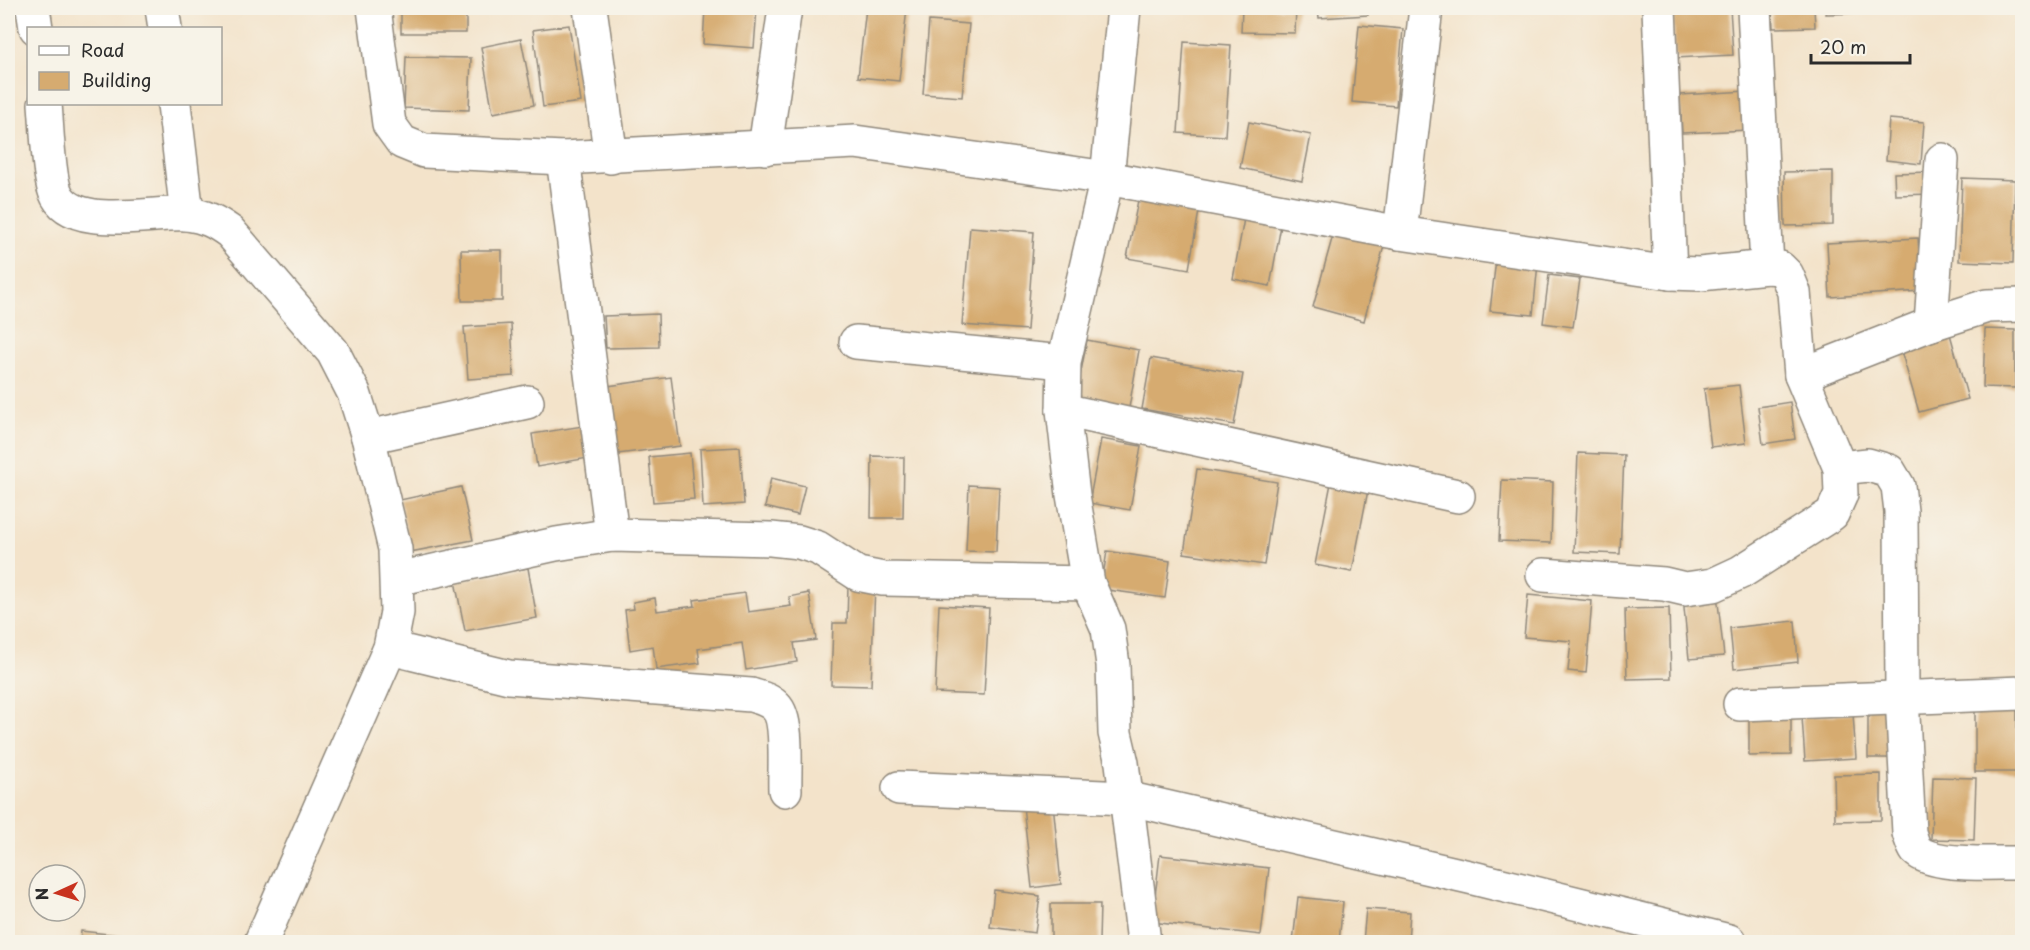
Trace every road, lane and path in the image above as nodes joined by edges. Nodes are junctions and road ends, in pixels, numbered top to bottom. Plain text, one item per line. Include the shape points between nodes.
1 (33, 8) edge
2 (162, 8) edge
3 (374, 8) edge
4 (590, 8) edge
5 (785, 8) edge
6 (1124, 8) edge
7 (1426, 8) edge
8 (1659, 8) edge
9 (1754, 8) edge
10 (36, 27) edge
11 (165, 27) edge
12 (45, 105) edge
13 (174, 105) edge
14 (765, 148) junction
15 (611, 156) junction
16 (563, 158) junction
17 (1942, 160) dead end
18 (1107, 178) junction
19 (187, 214) junction
20 (1400, 233) junction
21 (1767, 267) junction
22 (1670, 273) junction
23 (2022, 305) edge
24 (1931, 324) junction
25 (856, 342) dead end
26 (1064, 362) junction
27 (1801, 375) junction
28 (527, 402) dead end
29 (1063, 410) junction
30 (368, 437) junction
31 (1840, 468) junction
32 (1458, 496) dead end
33 (612, 536) junction
34 (1543, 576) dead end
35 (397, 579) junction
36 (1088, 583) junction
37 (390, 648) junction
38 (2022, 693) edge
39 (1902, 696) junction
40 (1740, 704) dead end
41 (899, 788) dead end
42 (785, 790) dead end
43 (1126, 798) junction
44 (2022, 862) edge
45 (1729, 941) edge
46 (261, 942) edge
47 (1144, 942) edge

1 - 10 street
2 - 11 street
3 - 16 street via 389,124 402,142 424,151
4 - 15 street
5 - 14 street
6 - 18 street
7 - 20 street
8 - 22 street
9 - 21 street
12 - 19 street via 55,192 69,210 89,217
13 - 19 street
14 - 15 street
14 - 18 street via 855,142
15 - 16 street
16 - 33 street
17 - 24 street
18 - 20 street
18 - 26 street
19 - 30 street via 212,219 230,232 333,352 354,393
20 - 22 street
21 - 22 street
21 - 27 street via 1780,268 1794,292
23 - 24 street via 1987,306
24 - 27 street
25 - 26 street
26 - 29 street
27 - 31 street
28 - 30 street
29 - 32 street
29 - 36 street via 1072,495
30 - 35 street via 395,549
31 - 34 street via 1841,494 1832,514 1741,572 1713,585 1685,589 1664,584
31 - 39 street via 1868,465 1889,471 1898,486
33 - 35 street via 556,544
33 - 36 street via 799,542 818,548 858,574 883,579
35 - 37 street via 397,612
36 - 43 street via 1108,629 1115,733
37 - 42 street via 508,677 751,695 769,701 779,709 783,724
37 - 46 street
38 - 39 street
39 - 40 street
39 - 44 street via 1909,833 1915,849 1929,858 1947,861
41 - 43 street
43 - 45 street
43 - 47 street

